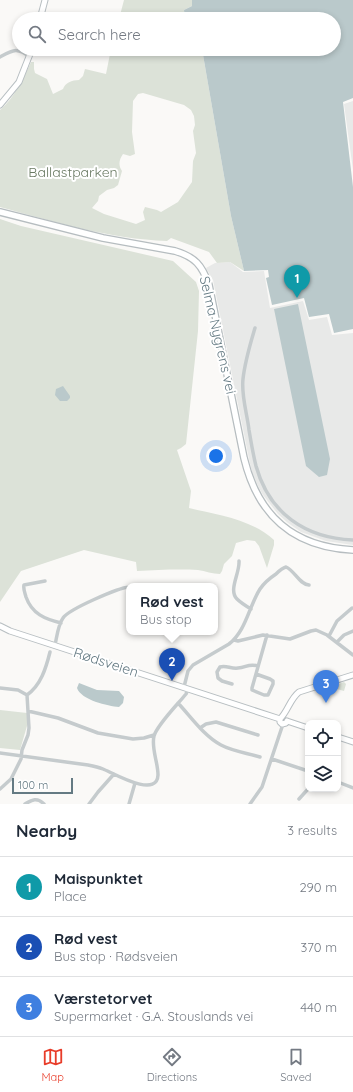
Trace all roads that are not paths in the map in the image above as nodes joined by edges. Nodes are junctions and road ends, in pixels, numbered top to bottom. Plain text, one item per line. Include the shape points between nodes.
1 (45, 0) edge
2 (42, 12) edge
3 (12, 52) edge
4 (0, 57) edge
5 (30, 57) edge
6 (0, 105) edge
7 (0, 212) edge
8 (255, 328) dead end
9 (353, 540) edge
10 (353, 550) edge
11 (239, 561) dead end
12 (45, 581) dead end
13 (309, 584) dead end
14 (126, 588) edge
15 (352, 608) dead end
16 (251, 609) junction
17 (61, 623) junction
18 (0, 626) edge
19 (353, 632) edge
20 (267, 635) junction
21 (329, 636) junction
22 (234, 640) junction
23 (337, 642) junction
24 (55, 645) junction
25 (50, 652) dead end
26 (353, 655) edge
27 (258, 666) junction
28 (256, 674) junction
29 (353, 675) edge
30 (232, 684) dead end
31 (0, 688) edge
32 (186, 688) junction
33 (27, 694) junction
34 (178, 703) junction
35 (28, 711) junction
36 (284, 720) junction
37 (305, 727) edge
38 (200, 728) junction
39 (154, 734) junction
40 (258, 735) dead end
41 (341, 738) edge
42 (353, 742) edge
43 (0, 753) edge
44 (21, 756) junction
45 (260, 757) dead end
46 (272, 759) junction
47 (305, 771) edge
48 (114, 774) junction
49 (135, 783) junction
50 (341, 783) edge
51 (0, 788) edge
52 (353, 788) edge
53 (305, 792) edge
54 (299, 799) dead end
55 (25, 804) edge
56 (44, 804) edge
57 (88, 804) edge
58 (129, 804) edge
59 (250, 804) edge

1 - 2 street
3 - 4 street
5 - 6 street via 19,82
7 - 10 main road, Selma Nygrens vei via 103,238 175,251 198,263 209,285 244,458 259,498 272,516 305,540
8 - 9 street via 244,374 243,393 256,466 266,490 286,516 309,531 331,538
11 - 16 street via 234,593 237,599
12 - 17 street via 24,585 28,601 35,612
13 - 16 street via 303,583 290,569 284,567 263,585
14 - 17 street via 72,611
15 - 21 street via 339,618
16 - 22 street
17 - 24 street
18 - 24 street, Rødsveien
19 - 23 street via 344,635
20 - 21 street via 290,639 316,630
20 - 22 street
20 - 27 street
21 - 23 street
22 - 32 street via 193,665 188,671
23 - 26 street
24 - 32 street, Rødsveien
25 - 33 street via 46,670 34,689
27 - 28 street
27 - 30 street via 220,667 217,672 218,678
28 - 28 street via 273,681 268,695 252,690
29 - 36 street via 299,692 293,697
31 - 33 street
32 - 34 street
32 - 36 street, Rødsveien
33 - 35 street
34 - 38 street
34 - 39 street
35 - 39 street via 58,718 98,733 133,739
35 - 44 street via 29,728
36 - 37 street, Rødsveien
36 - 46 street
38 - 40 street via 216,722
38 - 45 street via 220,745
39 - 49 street via 157,781 148,786
41 - 42 street
43 - 44 street
44 - 48 street via 88,765
44 - 51 street via 11,779
46 - 47 street
46 - 59 street via 262,787
48 - 49 street
48 - 57 street
49 - 58 street
50 - 52 street
53 - 54 street
55 - 56 street via 35,800

